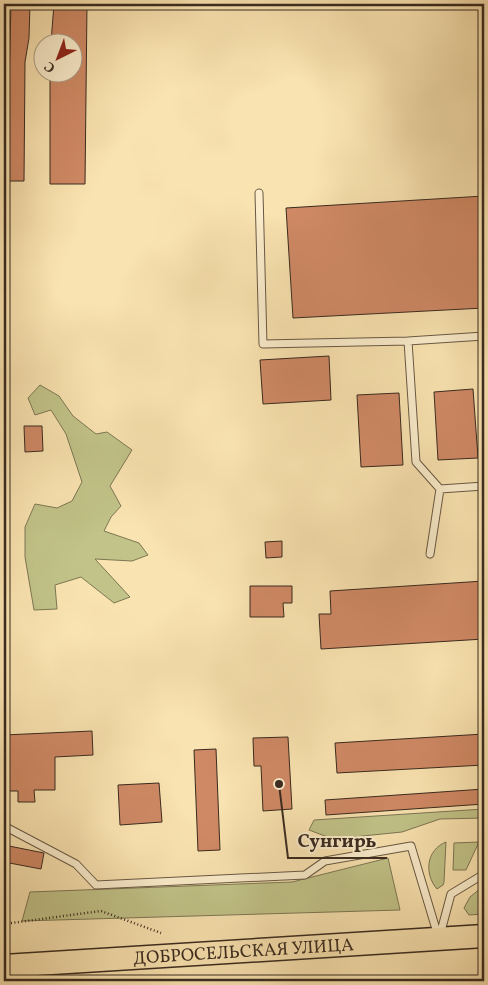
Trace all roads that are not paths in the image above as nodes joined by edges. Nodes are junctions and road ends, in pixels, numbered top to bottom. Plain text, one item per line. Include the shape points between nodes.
1 (259, 193) dead end
2 (484, 336) edge
3 (408, 341) junction
4 (484, 486) edge
5 (440, 489) junction
6 (430, 554) dead end
7 (4, 826) edge
8 (484, 874) edge
9 (484, 936) edge
10 (439, 938) junction
11 (4, 966) edge
12 (31, 973) edge

1 - 3 lane via 263,344
2 - 3 lane
3 - 5 lane via 416,462
4 - 5 lane
5 - 6 lane
7 - 10 lane via 76,864 96,885 305,874 325,862 411,846
8 - 10 lane via 451,894
9 - 10 main road, ДОБРОСЕЛЬСКАЯ УЛИЦА
10 - 12 main road, ДОБРОСЕЛЬСКАЯ УЛИЦА
11 - 12 main road, ДОБРОСЕЛЬСКАЯ УЛИЦА

